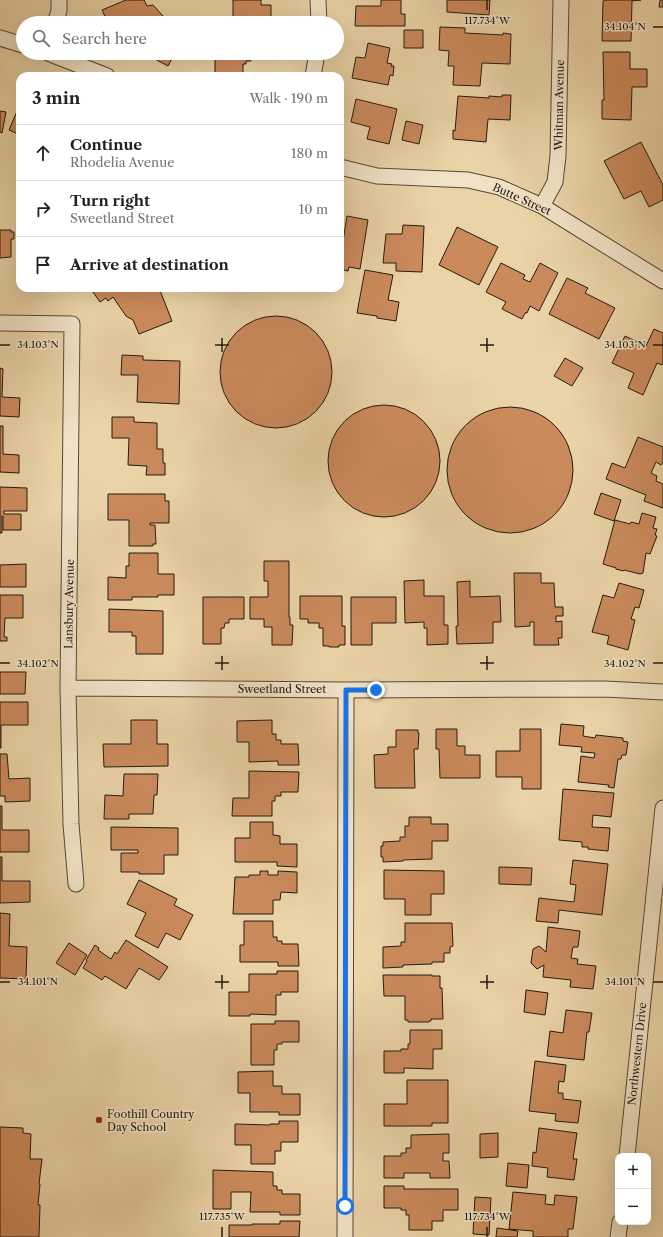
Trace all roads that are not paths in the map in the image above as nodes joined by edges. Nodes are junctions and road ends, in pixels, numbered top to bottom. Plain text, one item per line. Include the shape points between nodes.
1 (59, 0) edge
2 (318, 0) edge
3 (561, 0) edge
4 (57, 16) edge
5 (319, 16) edge
6 (0, 38) edge
7 (16, 43) edge
8 (66, 60) edge
9 (316, 60) edge
10 (97, 72) edge
11 (314, 72) edge
12 (344, 168) edge
13 (542, 206) junction
14 (663, 280) edge
15 (0, 323) edge
16 (68, 688) junction
17 (346, 690) junction
18 (663, 692) edge
19 (663, 808) edge
20 (76, 884) dead end
21 (627, 1153) edge
22 (620, 1225) edge
23 (345, 1237) edge
24 (618, 1237) edge

1 - 4 street
2 - 5 street
3 - 13 street, Whitman Avenue via 558,156 555,182
6 - 7 street
8 - 10 street
9 - 11 street
12 - 13 street, Butte Street via 377,176 468,180 499,187
13 - 14 street, Butte Street
15 - 16 street, Lansbury Avenue via 72,324
16 - 17 street, Sweetland Street
16 - 20 street, Lansbury Avenue via 71,824
17 - 18 street, Sweetland Street via 606,689
17 - 23 street
19 - 21 street, Northwestern Drive
22 - 24 street

